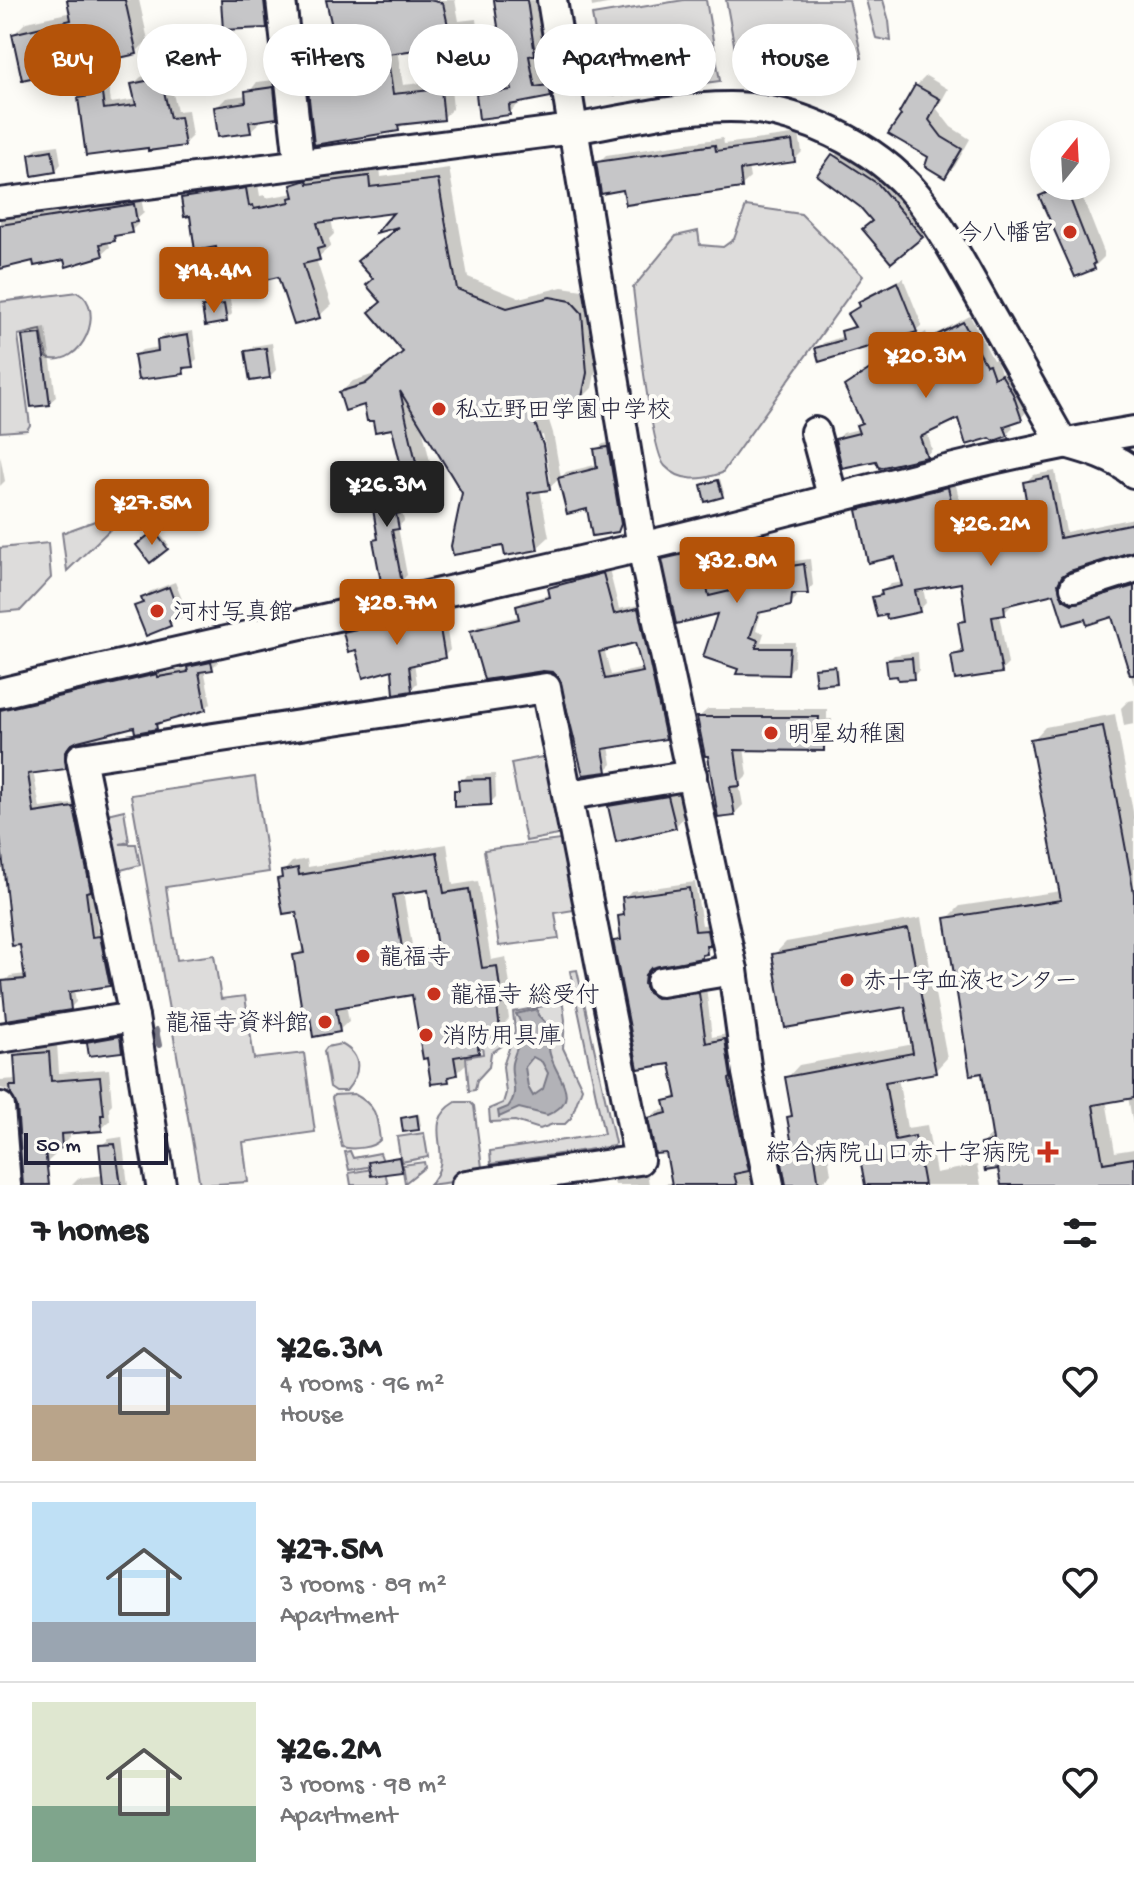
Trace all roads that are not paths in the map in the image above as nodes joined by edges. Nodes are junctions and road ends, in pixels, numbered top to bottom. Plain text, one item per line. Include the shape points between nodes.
1 (281, 0) edge
2 (552, 0) edge
3 (573, 129) junction
4 (299, 162) junction
5 (0, 203) edge
6 (1134, 431) edge
7 (815, 432) dead end
8 (1062, 442) junction
9 (1134, 473) edge
10 (833, 499) junction
11 (642, 547) junction
12 (1134, 568) edge
13 (1075, 587) dead end
14 (0, 693) edge
15 (692, 775) junction
16 (569, 795) junction
17 (733, 970) junction
18 (661, 982) dead end
19 (134, 1017) junction
20 (0, 1038) edge
21 (0, 1107) edge
22 (0, 1116) edge
23 (6, 1185) edge
24 (161, 1185) edge
25 (466, 1185) edge
26 (769, 1185) edge

1 - 4 street
2 - 3 street
3 - 4 street
3 - 8 street via 730,107 777,113 815,126 879,161 916,195 953,249
3 - 11 street
4 - 5 street
6 - 8 street
7 - 10 street
8 - 9 street via 1092,450
8 - 10 street
10 - 11 street
11 - 14 street
11 - 15 street
12 - 13 street
15 - 16 street
15 - 17 street
16 - 19 street via 546,688 81,758
16 - 25 street via 639,1160
17 - 18 street
17 - 26 street
19 - 20 street
19 - 24 street
21 - 22 street
22 - 23 street

